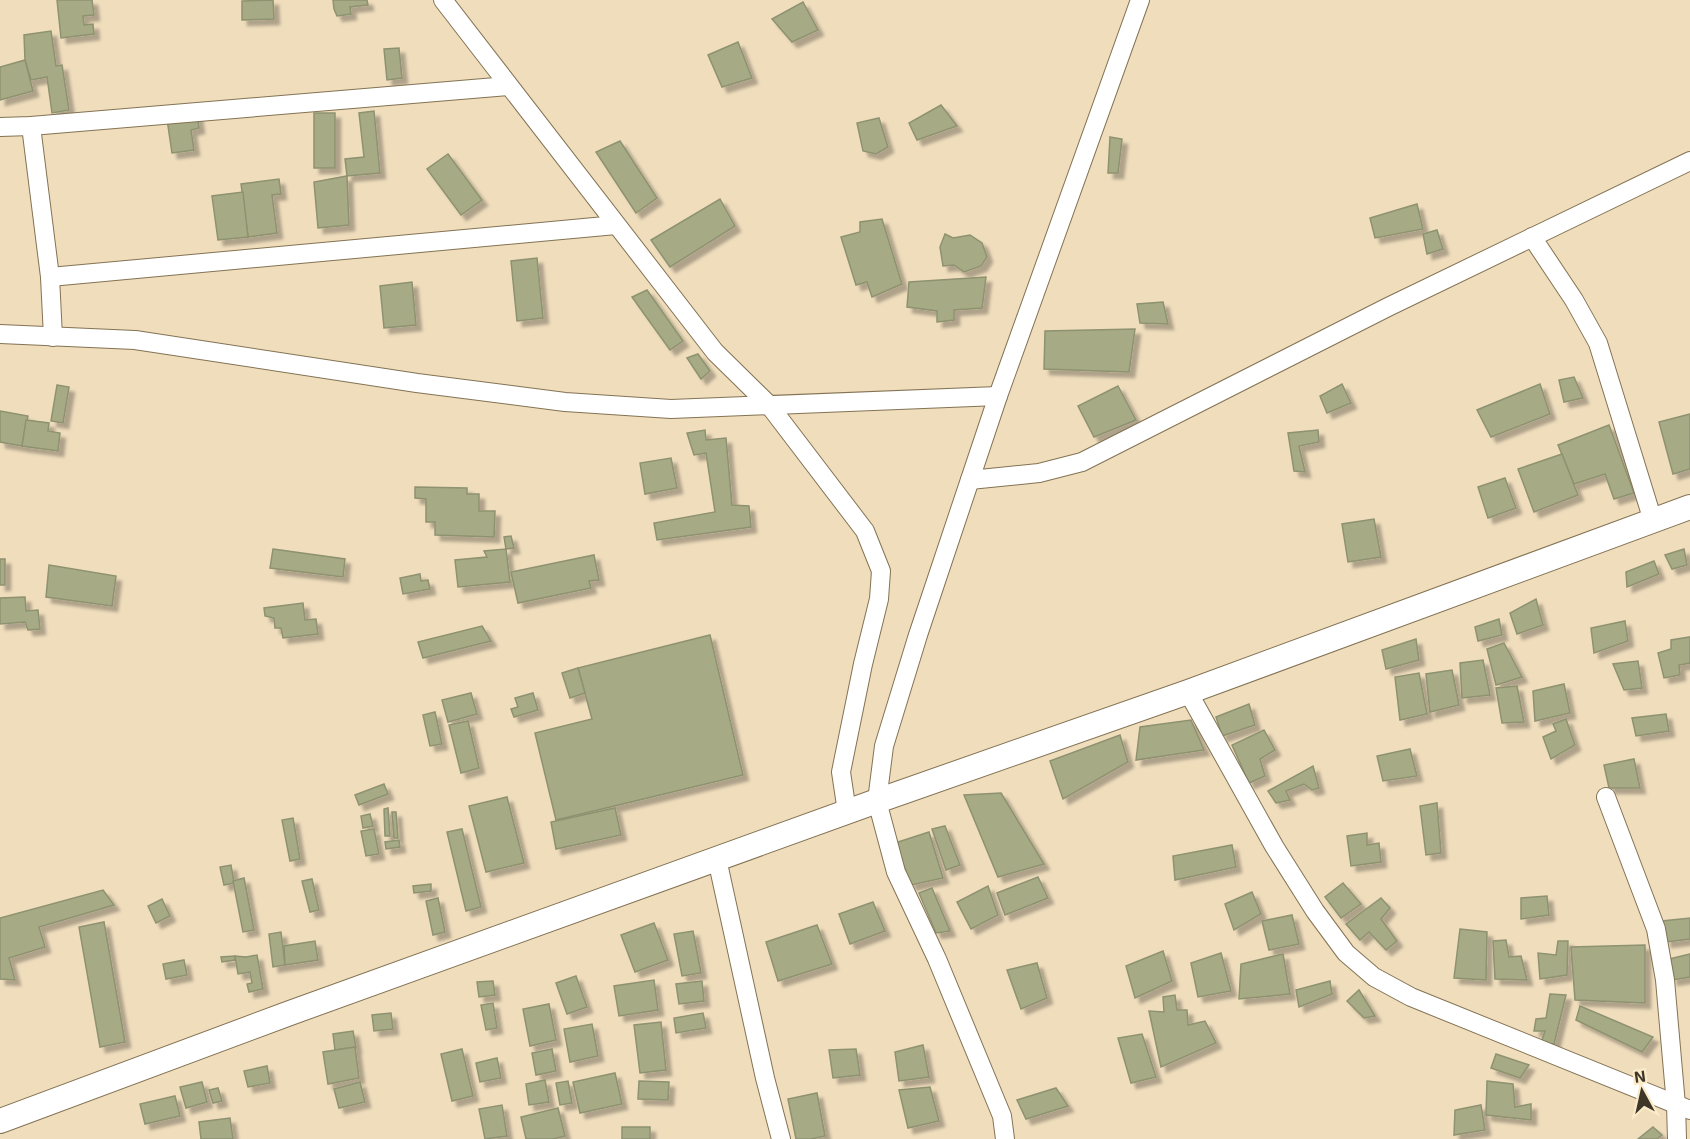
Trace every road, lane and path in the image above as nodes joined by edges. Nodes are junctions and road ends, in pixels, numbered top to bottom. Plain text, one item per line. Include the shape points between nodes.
1 (443, 0) edge
2 (1140, 0) edge
3 (508, 86) junction
4 (31, 126) junction
5 (0, 127) edge
6 (1690, 161) edge
7 (616, 225) junction
8 (1532, 237) junction
9 (50, 277) junction
10 (0, 334) edge
11 (53, 337) junction
12 (998, 396) junction
13 (769, 405) junction
14 (970, 480) junction
15 (1690, 507) edge
16 (1653, 521) junction
17 (1188, 692) junction
18 (1606, 796) dead end
19 (877, 801) junction
20 (847, 812) junction
21 (717, 859) junction
22 (1683, 1107) edge
23 (0, 1121) edge
24 (781, 1139) edge
25 (1005, 1139) edge
26 (1677, 1139) edge

1 - 3 street
2 - 12 street
3 - 4 street
3 - 7 street
4 - 5 street
4 - 9 street
6 - 8 street
7 - 9 street
7 - 13 street via 715,352
8 - 14 street via 1082,462 1039,473
8 - 16 street via 1598,343
9 - 11 street
10 - 11 street
11 - 13 street via 135,340 565,402 671,409
12 - 13 street
12 - 14 street
13 - 20 street via 865,531 880,571 879,599 841,772
14 - 19 street via 884,746
15 - 16 main road
16 - 17 main road
17 - 19 main road
17 - 22 street via 1315,911 1346,953 1374,977 1411,997
18 - 22 street via 1656,929
19 - 20 main road
19 - 25 street via 896,872 938,959 1002,1116
20 - 21 main road
21 - 23 main road
21 - 24 street
22 - 26 street

